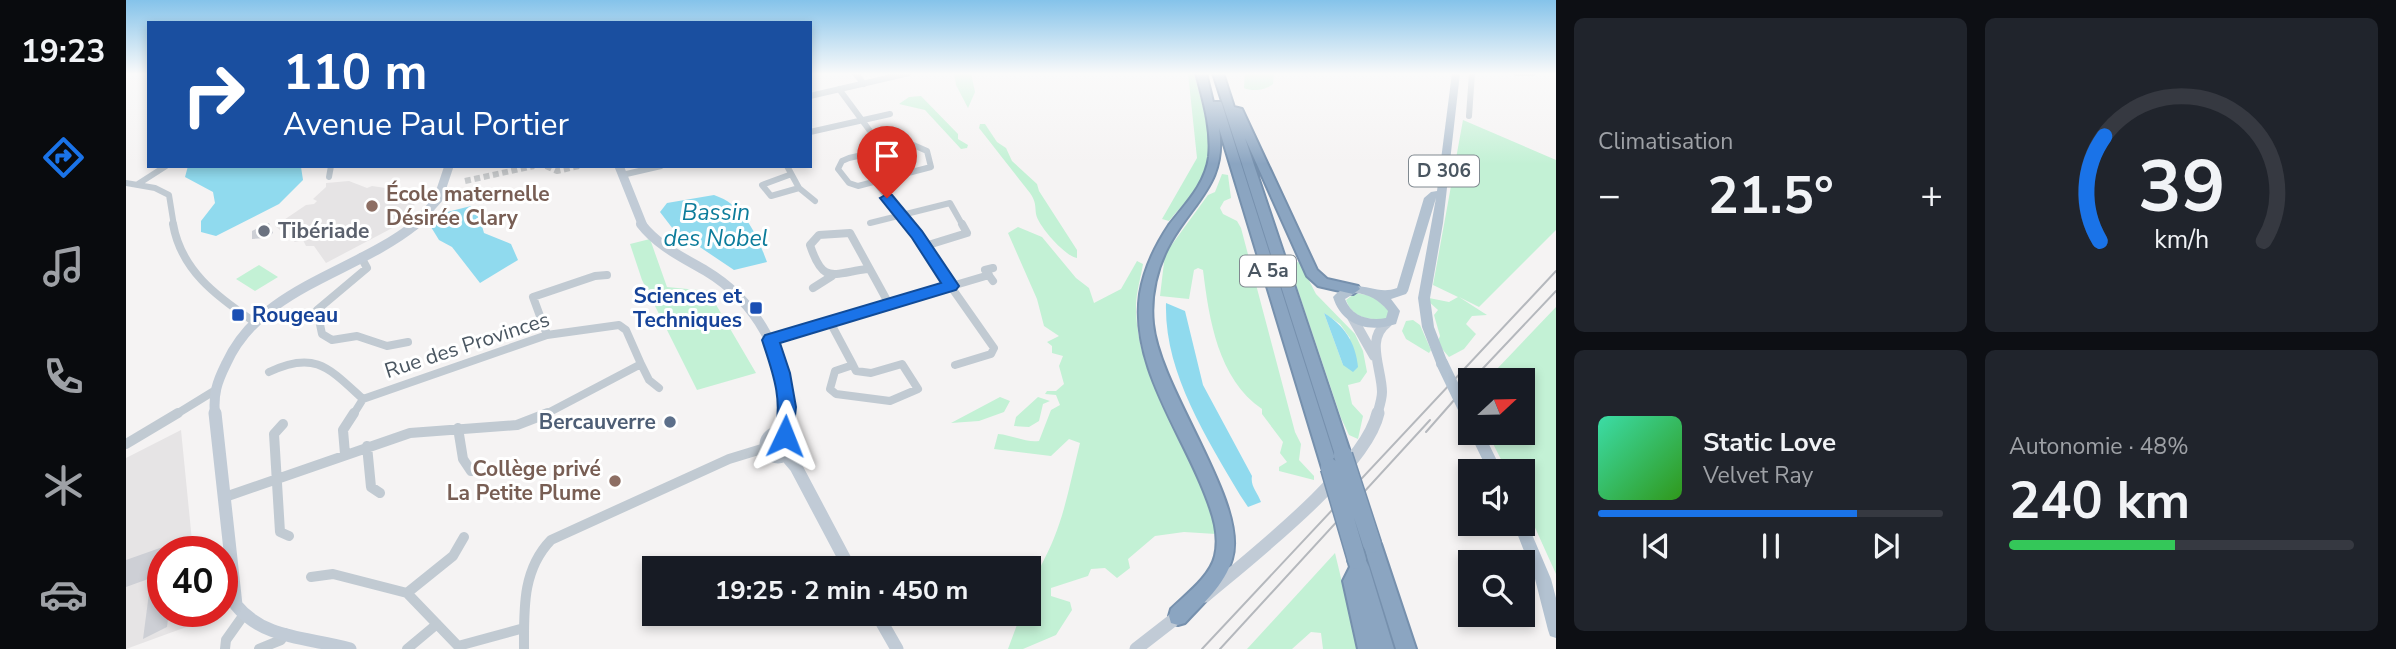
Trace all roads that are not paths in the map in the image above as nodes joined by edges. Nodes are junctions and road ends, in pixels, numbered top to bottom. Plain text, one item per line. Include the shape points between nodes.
1 (850, 103) edge
2 (1207, 103) edge
3 (1216, 103) edge
4 (1228, 103) edge
5 (1235, 103) edge
6 (1449, 103) edge
7 (1450, 103) edge
8 (1470, 103) edge
9 (890, 114) dead end
10 (1469, 116) dead end
11 (862, 120) junction
12 (812, 132) edge
13 (884, 150) junction
14 (163, 168) edge
15 (331, 168) edge
16 (449, 168) edge
17 (645, 168) edge
18 (787, 168) edge
19 (620, 171) edge
20 (789, 176) junction
21 (329, 177) dead end
22 (126, 183) edge
23 (876, 183) junction
24 (138, 184) junction
25 (799, 188) junction
26 (1435, 194) junction
27 (815, 201) dead end
28 (900, 216) junction
29 (870, 223) dead end
30 (925, 246) junction
31 (361, 257) junction
32 (867, 269) junction
33 (1430, 269) junction
34 (607, 275) dead end
35 (835, 275) junction
36 (992, 275) dead end
37 (951, 286) junction
38 (813, 288) dead end
39 (1353, 289) junction
40 (1376, 294) junction
41 (889, 304) junction
42 (1352, 317) junction
43 (253, 321) junction
44 (830, 322) junction
45 (1387, 323) junction
46 (547, 335) junction
47 (771, 340) junction
48 (408, 342) dead end
49 (641, 364) junction
50 (853, 365) junction
51 (955, 366) dead end
52 (1380, 368) junction
53 (269, 372) dead end
54 (659, 388) dead end
55 (214, 391) junction
56 (1458, 396) edge
57 (363, 399) junction
58 (283, 424) dead end
59 (458, 428) junction
60 (782, 435) junction
61 (126, 444) edge
62 (367, 446) junction
63 (765, 448) junction
64 (345, 454) junction
65 (785, 454) junction
66 (471, 471) dead end
67 (277, 478) junction
68 (380, 493) dead end
69 (225, 497) junction
70 (289, 536) dead end
71 (1525, 536) edge
72 (464, 537) dead end
73 (843, 556) edge
74 (1359, 564) junction
75 (311, 577) dead end
76 (407, 593) junction
77 (243, 616) junction
78 (1178, 616) junction
79 (437, 624) junction
80 (882, 626) edge
81 (524, 628) junction
82 (1556, 629) edge
83 (285, 634) junction
84 (891, 647) edge
85 (225, 649) edge
86 (259, 649) edge
87 (350, 649) edge
88 (407, 649) edge
89 (524, 649) edge
90 (1136, 649) edge
91 (1368, 649) edge
92 (1384, 649) edge
93 (1406, 649) edge

1 - 11 street
2 - 78 highway via 1213,130 1211,172 1156,256 1147,289 1146,327 1158,376 1227,529 1228,544 1216,573
3 - 74 highway, A 5a, bridge
4 - 93 highway, A 5a, bridge
5 - 39 highway via 1312,273 1324,283
6 - 26 main road, D 306
7 - 33 main road, D 306
8 - 10 street
9 - 11 street
11 - 12 street
11 - 13 street
13 - 23 street
13 - 23 street via 839,165 849,183
13 - 23 street via 914,145 926,151 933,164
14 - 24 street
15 - 21 street
16 - 31 street via 444,190 430,211 402,235
17 - 19 street
18 - 20 street
19 - 47 street via 646,230 737,294
20 - 25 street
20 - 25 street via 762,185 771,196
22 - 24 street
23 - 28 street
24 - 43 street via 169,195 175,235 193,272
25 - 27 street
26 - 33 main road, D 306
26 - 40 main road via 1429,198 1402,291
28 - 29 street
28 - 30 street
28 - 30 street via 945,202 953,205 967,233
30 - 37 street
31 - 43 street via 290,293
31 - 48 street via 367,268 317,310 322,334 332,340 357,336 387,346
32 - 35 street
32 - 35 street via 850,233 822,234 810,244 812,257 817,267
32 - 41 street
33 - 56 main road, D 306, bridge via 1425,311
34 - 46 street via 533,296
35 - 38 street
36 - 37 street
37 - 41 street
37 - 51 street via 995,348 991,354
39 - 40 main road
39 - 42 main road via 1339,297
40 - 45 main road via 1394,311
41 - 44 street
42 - 45 main road via 1371,325
42 - 52 street
43 - 55 street via 230,349
44 - 47 street
44 - 50 street
45 - 52 street via 1375,339
46 - 49 street, Rue des Provinces via 620,325
46 - 57 street, Rue des Provinces
47 - 60 street via 788,414
49 - 54 street
49 - 59 street via 532,421
50 - 50 street via 835,371 830,389 836,394 890,401 918,389 902,364 871,373 856,371
52 - 78 street via 1380,410 1355,458 1224,583
53 - 57 street via 304,358 318,360
55 - 61 street
55 - 69 street
57 - 64 street, Rue des Provinces via 343,430
58 - 67 street via 274,434
59 - 62 street via 422,430
59 - 66 street via 463,459
60 - 63 street via 769,438
60 - 65 street via 791,445
62 - 64 street
62 - 68 street via 370,487
63 - 65 street via 773,456
63 - 81 street via 553,536 538,551 527,575
64 - 67 street
65 - 73 street
67 - 69 street
67 - 70 street via 280,532
69 - 77 street via 236,605
71 - 82 main road
72 - 76 street via 453,556
74 - 91 highway via 1352,581
74 - 92 highway, A 5a
75 - 76 street via 332,574
76 - 79 street
77 - 83 street via 253,625
77 - 85 street
78 - 90 street
79 - 81 street via 458,646
79 - 88 street
80 - 84 street
81 - 89 street
83 - 86 street
83 - 87 street

